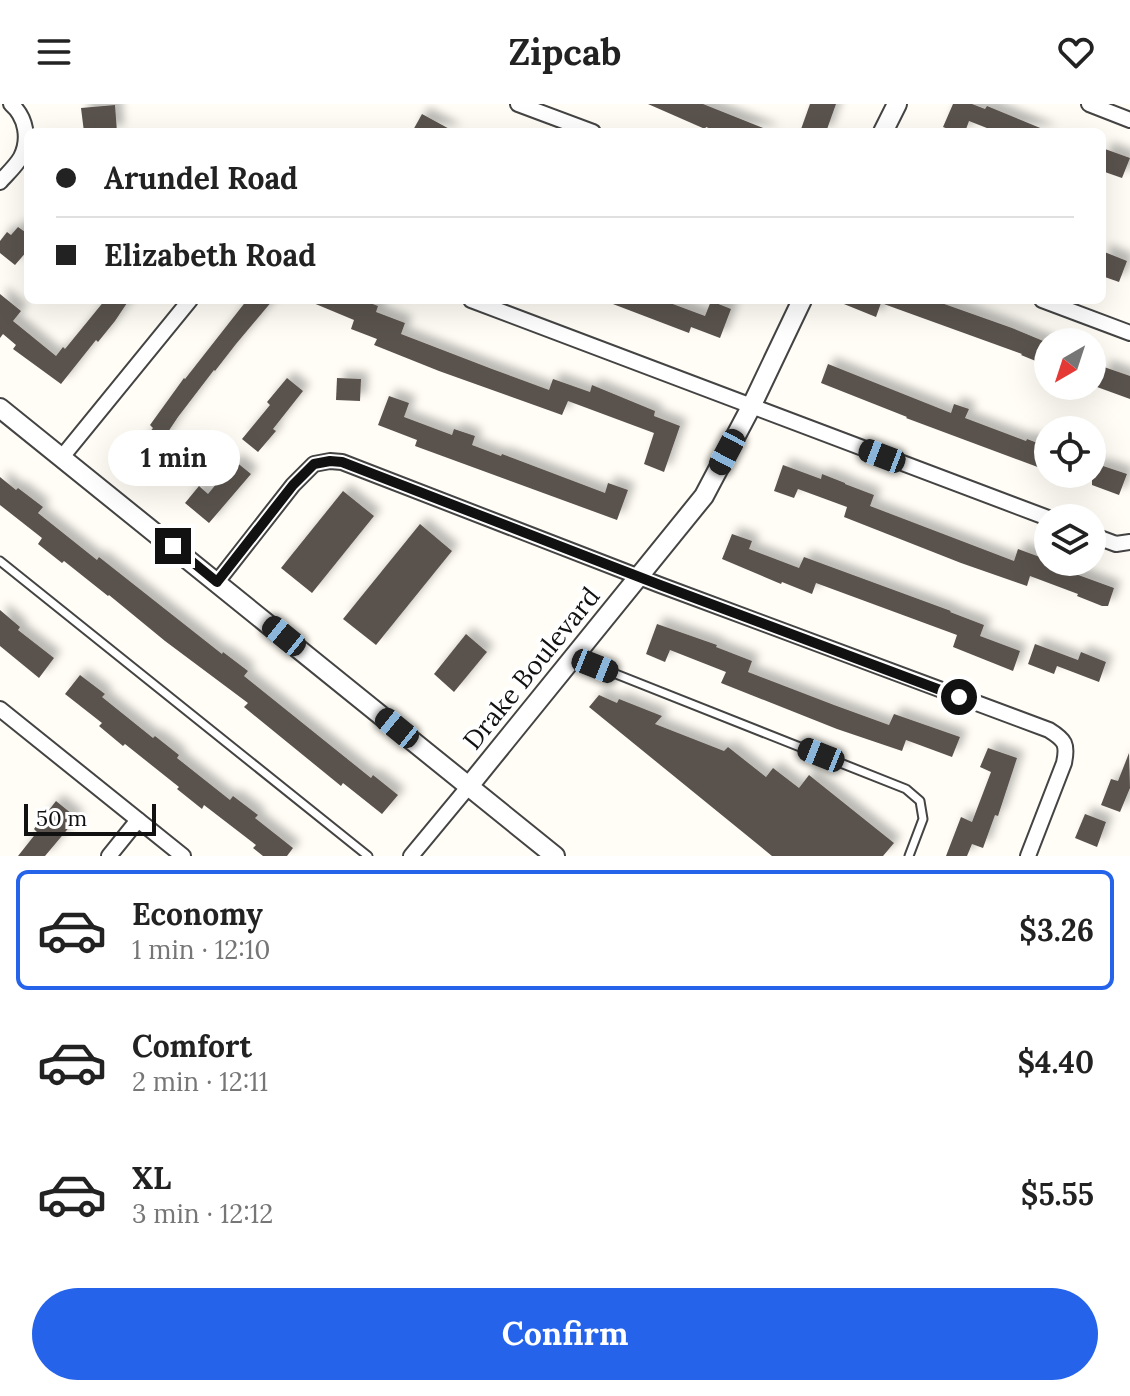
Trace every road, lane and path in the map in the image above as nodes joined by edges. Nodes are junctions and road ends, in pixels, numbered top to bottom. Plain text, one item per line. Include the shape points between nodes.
1 (11, 104) edge
2 (518, 104) edge
3 (897, 104) edge
4 (1089, 104) edge
5 (1130, 120) edge
6 (26, 128) edge
7 (582, 128) edge
8 (885, 128) edge
9 (24, 143) edge
10 (0, 182) edge
11 (187, 304) edge
12 (481, 304) edge
13 (800, 304) edge
14 (1053, 304) edge
15 (1130, 333) edge
16 (751, 407) junction
17 (0, 408) edge
18 (62, 457) junction
19 (1034, 513) edge
20 (1106, 540) edge
21 (1130, 542) edge
22 (0, 561) edge
23 (638, 576) junction
24 (217, 582) junction
25 (573, 657) junction
26 (0, 709) edge
27 (469, 786) junction
28 (138, 820) junction
29 (109, 856) edge
30 (183, 856) edge
31 (368, 856) edge
32 (411, 856) edge
33 (555, 856) edge
34 (909, 856) edge
35 (1028, 856) edge

1 - 6 street
2 - 7 street
3 - 8 street
4 - 5 street
9 - 10 street via 21,157
11 - 18 street
12 - 16 street
13 - 16 street, Drake Boulevard
14 - 15 street
16 - 19 street
16 - 23 street, Drake Boulevard via 704,496
17 - 18 street
18 - 24 street
20 - 21 street
22 - 31 lane
23 - 24 street via 330,461 314,464 293,485
23 - 25 street, Drake Boulevard
23 - 35 street via 1062,738 1067,748 1064,763
24 - 27 street
25 - 27 street, Drake Boulevard
25 - 34 lane via 906,789 920,801 923,819
26 - 28 street
27 - 32 street, Drake Boulevard
27 - 33 street
28 - 29 street
28 - 30 street

